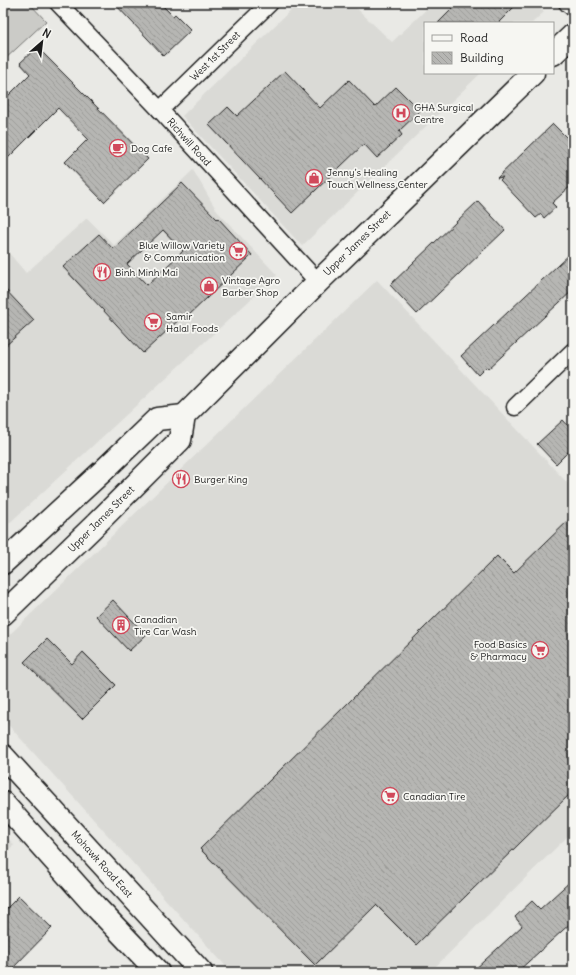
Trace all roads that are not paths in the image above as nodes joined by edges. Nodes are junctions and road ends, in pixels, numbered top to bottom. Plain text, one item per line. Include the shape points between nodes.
1 (58, 3) edge
2 (270, 3) edge
3 (567, 3) edge
4 (573, 8) edge
5 (573, 35) edge
6 (554, 53) edge
7 (532, 74) edge
8 (160, 110) junction
9 (318, 282) junction
10 (573, 351) edge
11 (515, 407) dead end
12 (184, 416) junction
13 (162, 459) junction
14 (104, 470) junction
15 (3, 563) edge
16 (3, 614) edge
17 (3, 756) edge
18 (3, 803) edge
19 (158, 972) edge
20 (201, 972) edge

1 - 8 street, Richwill Road
2 - 8 street, West 1st Street
3 - 4 street
5 - 6 main road
7 - 9 main road, Upper James Street
8 - 9 street, Richwill Road
9 - 12 main road, Upper James Street
10 - 11 street
12 - 13 main road, Upper James Street via 180,440
12 - 14 main road via 157,419
13 - 14 main road via 135,459
13 - 16 main road, Upper James Street
14 - 15 main road
17 - 20 main road, Mohawk Road East
18 - 19 main road

